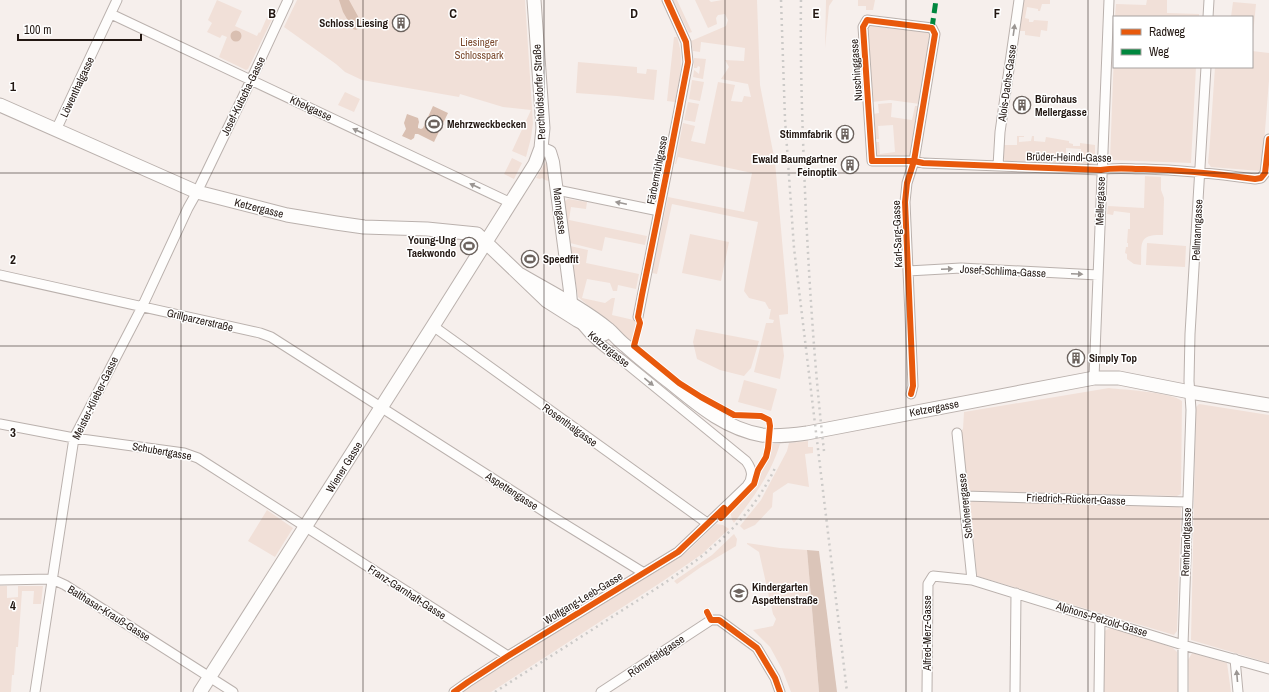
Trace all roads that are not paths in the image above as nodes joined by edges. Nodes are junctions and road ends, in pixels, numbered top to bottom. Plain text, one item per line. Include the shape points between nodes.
1 (117, 0) edge
2 (288, 0) edge
3 (534, 0) edge
4 (667, 0) edge
5 (1019, 0) edge
6 (1109, 0) edge
7 (1209, 0) edge
8 (111, 14) junction
9 (1208, 16) edge
10 (932, 28) joint
11 (1206, 68) edge
12 (251, 80) junction
13 (0, 105) edge
14 (56, 130) junction
15 (1269, 139) edge
16 (546, 152) junction
17 (872, 161) joint
18 (914, 161) junction
19 (998, 166) junction
20 (1101, 170) junction
21 (1200, 172) junction
22 (557, 190) junction
23 (197, 192) junction
24 (511, 203) junction
25 (659, 211) junction
26 (486, 241) junction
27 (908, 271) junction
28 (0, 275) edge
29 (1098, 276) junction
30 (142, 307) junction
31 (568, 308) junction
32 (638, 317) dead end
33 (577, 320) junction
34 (433, 326) junction
35 (625, 346) junction
36 (1094, 378) junction
37 (1190, 392) junction
38 (911, 394) dead end
39 (1269, 405) edge
40 (382, 407) junction
41 (0, 424) edge
42 (957, 433) dead end
43 (74, 438) junction
44 (752, 471) joint
45 (964, 496) junction
46 (1188, 502) junction
47 (707, 523) junction
48 (306, 526) junction
49 (644, 573) junction
50 (933, 576) joint
51 (52, 579) junction
52 (0, 580) edge
53 (972, 580) junction
54 (1016, 593) junction
55 (1100, 619) junction
56 (1183, 644) junction
57 (508, 656) junction
58 (1235, 659) junction
59 (1269, 669) edge
60 (210, 677) junction
61 (35, 692) edge
62 (200, 692) edge
63 (233, 692) edge
64 (454, 692) edge
65 (601, 692) edge
66 (780, 692) edge
67 (927, 692) edge
68 (1015, 692) edge
69 (1099, 692) edge
70 (1184, 692) edge
71 (1238, 692) edge

1 - 8 street, Löwenthalgasse
2 - 12 street, Josef-Kutscha-Gasse
3 - 16 main road, Perchtoldsdorfer Straße
4 - 25 street, Färbermühlgasse via 686,42 688,62
19 -> 5 street, Alois-Dachs-Gasse via 1000,132
6 - 20 street, Mellergasse
7 - 9 street
8 - 12 street, Khekgasse
8 - 14 street, Löwenthalgasse
10 - 17 street, Nuschinggasse via 869,20 864,24
10 - 18 street, Karl-Sarg-Gasse via 935,34
11 - 21 street, Pellmanngasse
12 - 23 street, Josef-Kutscha-Gasse
24 -> 12 street, Khekgasse
13 - 14 main road, Ketzergasse
14 - 23 main road, Ketzergasse
15 - 21 street, Brüder-Heindl-Gasse via 1265,170 1259,179
16 - 22 street, Manngasse
16 - 24 main road, Perchtoldsdorfer Straße
17 - 18 street, Brüder-Heindl-Gasse
18 - 19 street, Brüder-Heindl-Gasse
18 - 27 street, Karl-Sarg-Gasse via 907,183 905,202
19 - 20 street, Brüder-Heindl-Gasse
20 - 21 street, Brüder-Heindl-Gasse via 1110,168
20 - 29 street, Mellergasse
21 - 37 street, Pellmanngasse via 1190,334
25 -> 22 street
22 - 31 street, Manngasse
23 - 26 main road, Ketzergasse via 287,215 364,227 474,233
23 - 30 street, Meister-Klieber-Gasse
24 - 26 main road, Perchtoldsdorfer Straße
25 - 32 street, Färbermühlgasse
26 - 31 main road, Ketzergasse via 521,275
26 - 34 main road, Wiener Gasse
27 -> 29 street, Josef-Schlima-Gasse via 961,268
27 - 38 street, Karl-Sarg-Gasse
28 - 30 street, Grillparzerstraße
29 - 36 street, Mellergasse
30 - 40 street, Grillparzerstraße via 271,337
30 - 43 street, Meister-Klieber-Gasse
31 - 33 main road, Ketzergasse
31 - 35 main road, Ketzergasse via 610,330
33 - 35 main road, Ketzergasse
33 -> 44 street, Ketzergasse via 612,354 746,461
34 - 40 main road, Wiener Gasse
34 - 47 street, Rosenthalgasse
35 - 36 main road, Ketzergasse via 703,409 741,429 776,436 807,433
36 - 37 main road, Ketzergasse via 1119,378
37 - 39 main road, Ketzergasse
37 - 46 street, Rembrandtgasse
40 - 48 main road, Wiener Gasse
40 - 49 street, Aspettengasse
41 - 43 street, Schubertgasse
42 - 45 street, Schönerergasse
43 - 48 street, Schubertgasse via 192,455
43 - 51 street, Meister-Klieber-Gasse
44 - 47 street, Wolfgang-Leeb-Gasse via 747,486
45 - 46 street, Friedrich-Rückert-Gasse
45 - 53 street, Schönerergasse
46 - 56 street, Rembrandtgasse
47 - 49 street, Wolfgang-Leeb-Gasse via 678,552
48 - 57 street, Franz-Garnhaft-Gasse
48 - 60 main road, Wiener Gasse
49 - 57 street, Wolfgang-Leeb-Gasse
50 - 53 street, Alphons-Petzold-Gasse
50 - 67 street, Alfred-Merz-Gasse via 928,584
51 - 52 street, Balthasar-Krauß-Gasse
51 - 60 street, Balthasar-Krauß-Gasse
51 - 61 street, Meister-Klieber-Gasse
53 - 54 street, Alphons-Petzold-Gasse
54 - 55 street, Alphons-Petzold-Gasse
54 - 68 street
55 - 56 street, Alphons-Petzold-Gasse
55 - 69 street
56 - 58 street, Alphons-Petzold-Gasse
56 - 70 street, Rembrandtgasse
57 - 64 street, Wolfgang-Leeb-Gasse
58 - 59 street, Alphons-Petzold-Gasse
71 -> 58 street
60 - 62 main road, Wiener Gasse
60 - 63 street, Balthasar-Krauß-Gasse
65 - 66 street, Römerfeldgasse via 709,616 719,620 757,648 775,678

